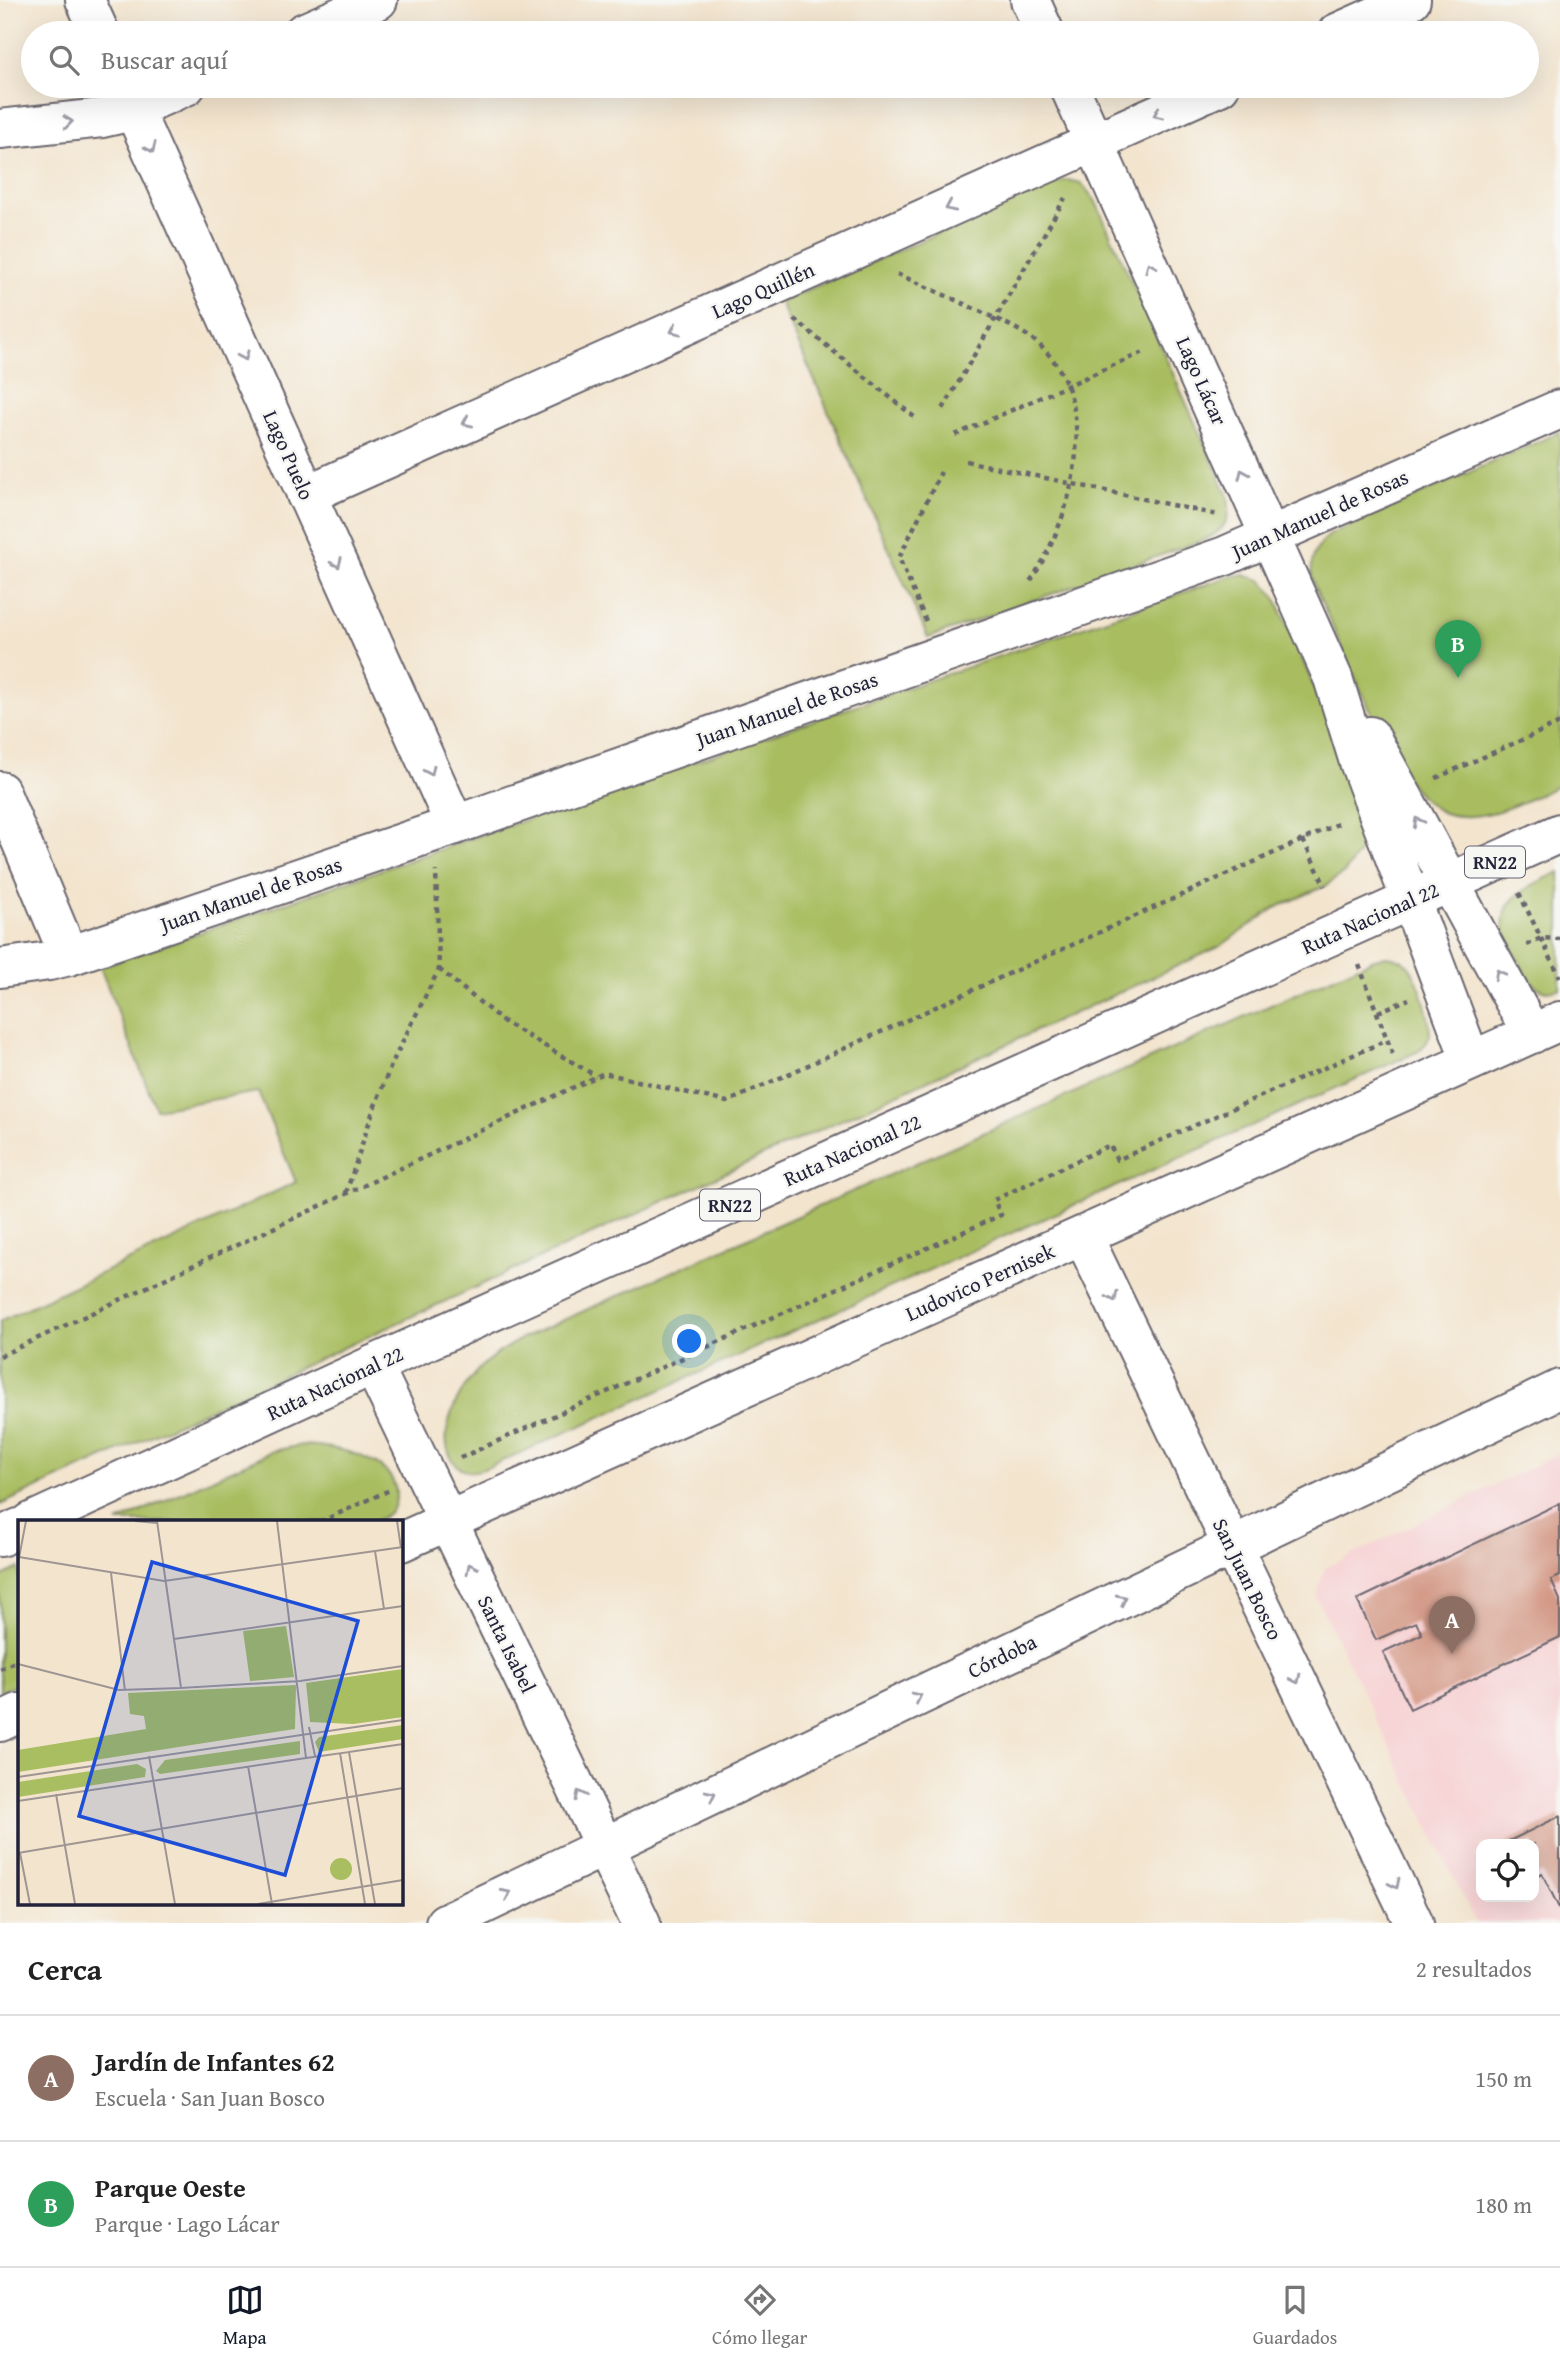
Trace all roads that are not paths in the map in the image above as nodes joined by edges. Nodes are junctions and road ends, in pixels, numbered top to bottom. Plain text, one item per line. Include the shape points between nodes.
1 (85, 0) edge
2 (378, 0) edge
3 (1030, 0) edge
4 (1411, 0) edge
5 (95, 21) edge
6 (330, 21) edge
7 (1040, 21) edge
8 (1364, 21) edge
9 (127, 98) edge
10 (128, 98) edge
11 (1074, 98) edge
12 (1193, 98) edge
13 (0, 129) edge
14 (1094, 142) junction
15 (1560, 408) edge
16 (306, 495) junction
17 (1271, 537) junction
18 (1333, 678) junction
19 (0, 791) edge
20 (454, 825) junction
21 (1560, 833) edge
22 (1450, 882) junction
23 (1411, 900) junction
24 (69, 956) junction
25 (0, 968) edge
26 (1546, 1028) edge
27 (1471, 1061) junction
28 (1083, 1236) junction
29 (373, 1365) junction
30 (1560, 1389) edge
31 (35, 1520) edge
32 (448, 1521) junction
33 (18, 1528) edge
34 (0, 1537) edge
35 (402, 1542) edge
36 (1232, 1546) junction
37 (18, 1713) edge
38 (0, 1722) edge
39 (605, 1847) junction
40 (445, 1923) edge
41 (641, 1923) edge
42 (1414, 1923) edge

1 - 5 main road
2 - 6 main road
3 - 7 main road
4 - 8 main road
13 -> 9 main road via 102,118
10 -> 16 main road, Lago Puelo
11 - 14 main road, Lago Lácar
12 -> 14 main road, Lago Quillén
14 -> 16 main road, Lago Quillén
17 -> 14 main road, Lago Lácar
15 - 17 main road, Juan Manuel de Rosas
16 -> 20 main road, Lago Puelo
17 - 18 main road, Lago Lácar
17 - 20 main road, Juan Manuel de Rosas
22 -> 18 main road, Lago Lácar via 1375,743
18 - 23 main road, Lago Lácar
19 - 24 main road
20 - 24 main road, Juan Manuel de Rosas
21 - 22 main road, Ruta Nacional 22 / RN22
22 - 23 main road, Ruta Nacional 22 / RN22
26 -> 22 main road, Lago Lácar
23 - 27 main road, Lago Lácar
23 - 29 main road, Ruta Nacional 22 / RN22
24 - 25 main road, Juan Manuel de Rosas
26 - 27 main road, Ludovico Pernisek
27 - 28 main road, Ludovico Pernisek
28 - 32 main road, Ludovico Pernisek
28 -> 36 main road, San Juan Bosco
29 - 31 main road, Ruta Nacional 22 / RN22
29 - 32 main road, Santa Isabel
30 - 36 main road, Córdoba
32 - 35 main road, Ludovico Pernisek
39 -> 32 main road, Santa Isabel
33 - 34 main road
39 -> 36 main road, Córdoba
36 -> 42 main road, San Juan Bosco
37 - 38 main road
40 -> 39 main road, Córdoba
39 - 41 main road, Santa Isabel

